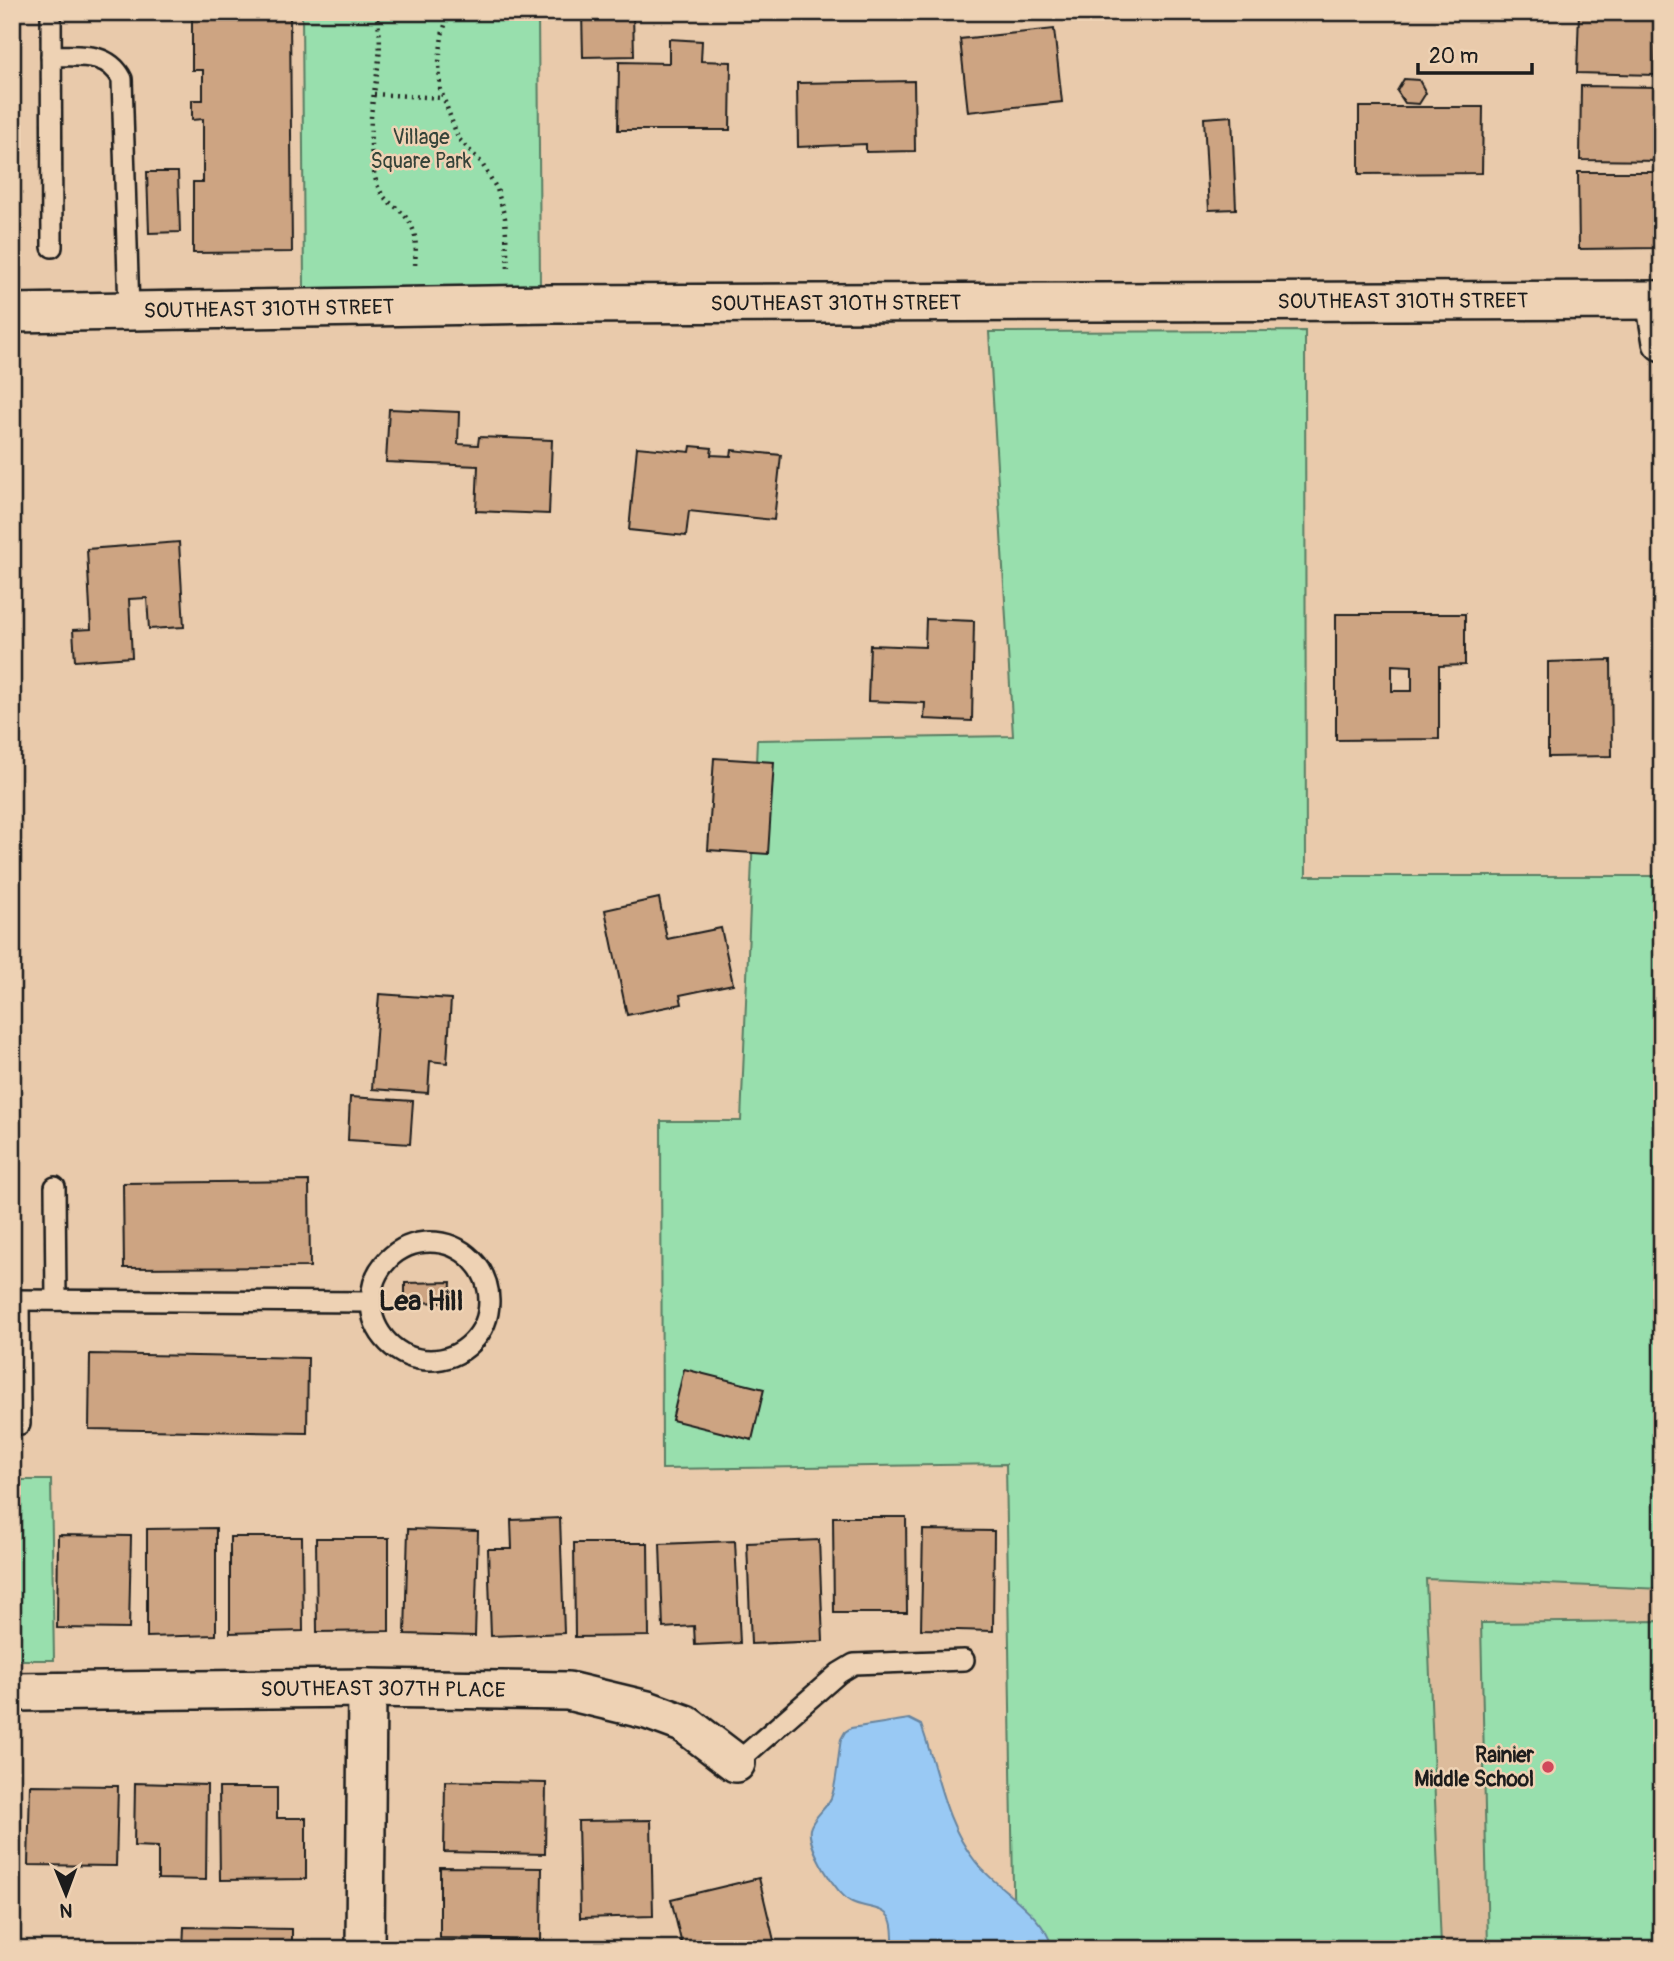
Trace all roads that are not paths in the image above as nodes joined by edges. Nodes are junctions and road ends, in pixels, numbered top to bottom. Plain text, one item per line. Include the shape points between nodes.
1 (51, 12) edge
2 (51, 56) junction
3 (52, 247) dead end
4 (1658, 300) edge
5 (129, 311) junction
6 (12, 313) edge
7 (1662, 342) edge
8 (55, 1187) dead end
9 (15, 1300) edge
10 (55, 1300) junction
11 (371, 1302) junction
12 (19, 1424) dead end
13 (964, 1660) dead end
14 (367, 1688) junction
15 (12, 1692) edge
16 (736, 1763) joint
17 (365, 1949) edge

1 - 2 lane
2 - 3 lane
2 - 5 lane via 104,59 122,79
4 - 5 street, SOUTHEAST 310TH STREET via 416,305
4 - 7 street
5 - 6 street, SOUTHEAST 310TH STREET
8 - 10 lane
9 - 10 lane
9 - 12 lane
10 - 11 lane
11 - 11 lane via 378,1328 396,1349 431,1360 466,1348 487,1318 489,1300 475,1262 440,1242 419,1242 384,1263
13 - 16 lane via 854,1664 839,1672
14 - 15 street, SOUTHEAST 307TH PLACE
14 - 16 street, SOUTHEAST 307TH PLACE via 568,1690 685,1724
14 - 17 street

